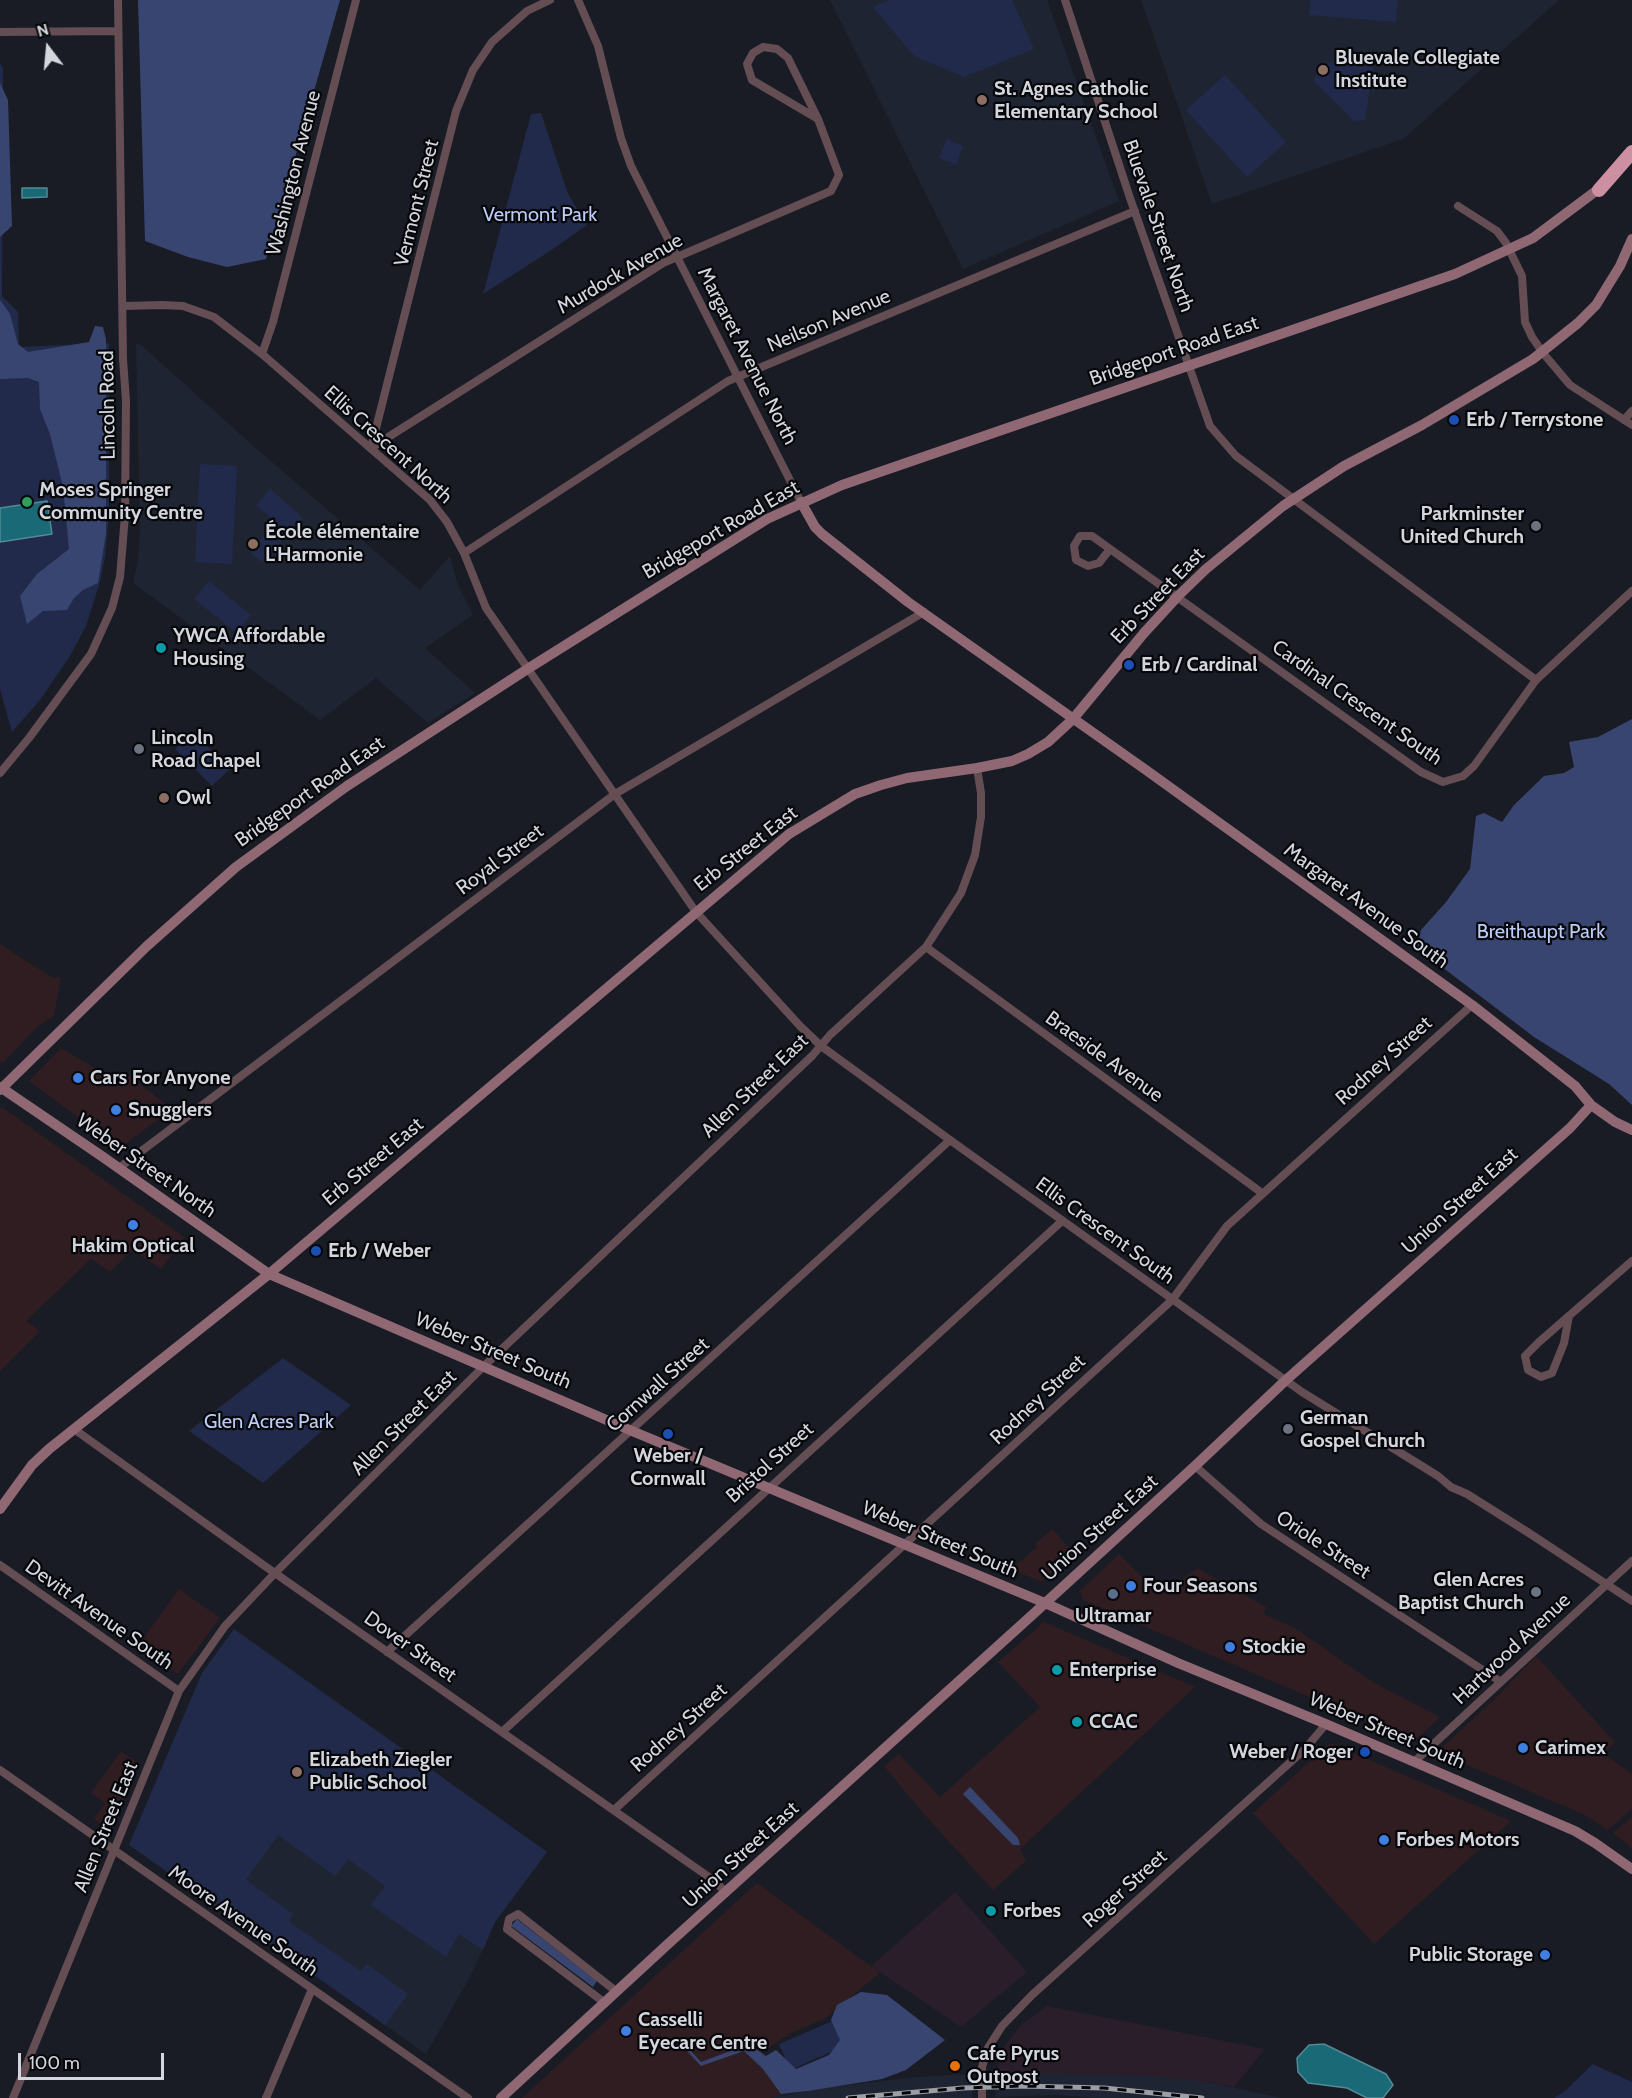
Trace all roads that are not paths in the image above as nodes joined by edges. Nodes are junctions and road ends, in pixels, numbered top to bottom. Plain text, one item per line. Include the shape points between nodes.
1 (118, 0) edge
2 (356, 0) edge
3 (550, 0) edge
4 (578, 0) edge
5 (1065, 0) edge
6 (118, 31) junction
7 (0, 32) edge
8 (818, 119) junction
9 (1632, 152) edge
10 (1632, 163) edge
11 (1599, 190) junction
12 (1458, 206) dead end
13 (1135, 211) junction
14 (1632, 239) edge
15 (1510, 250) junction
16 (676, 257) junction
17 (123, 306) junction
18 (1543, 353) junction
19 (262, 354) junction
20 (1189, 365) junction
21 (736, 377) junction
22 (1632, 411) edge
23 (1624, 420) junction
24 (1632, 425) edge
25 (371, 448) junction
26 (1292, 498) junction
27 (801, 502) junction
28 (1110, 549) junction
29 (464, 553) junction
30 (1632, 591) edge
31 (1178, 596) junction
32 (924, 612) junction
33 (529, 668) junction
34 (1536, 681) junction
35 (1073, 719) junction
36 (977, 768) junction
37 (0, 773) edge
38 (615, 794) junction
39 (696, 912) junction
40 (926, 947) junction
41 (1472, 1005) junction
42 (821, 1046) junction
43 (1, 1088) edge
44 (1591, 1105) junction
45 (1632, 1130) edge
46 (950, 1140) junction
47 (119, 1168) junction
48 (1262, 1193) junction
49 (1062, 1221) junction
50 (1632, 1261) edge
51 (269, 1274) junction
52 (1172, 1300) junction
53 (1569, 1316) junction
54 (484, 1366) junction
55 (1286, 1380) junction
56 (74, 1429) junction
57 (632, 1431) junction
58 (1195, 1466) junction
59 (768, 1488) junction
60 (0, 1509) edge
61 (904, 1545) junction
62 (1632, 1561) edge
63 (0, 1566) edge
64 (275, 1573) junction
65 (1607, 1583) junction
66 (1632, 1600) edge
67 (1045, 1603) junction
68 (387, 1652) junction
69 (1501, 1682) junction
70 (179, 1691) junction
71 (1326, 1724) junction
72 (501, 1732) junction
73 (1414, 1762) junction
74 (0, 1770) edge
75 (614, 1810) junction
76 (115, 1851) junction
77 (1632, 1869) edge
78 (726, 1893) junction
79 (312, 1989) junction
80 (616, 1992) junction
81 (604, 2003) junction
82 (13, 2098) edge
83 (266, 2098) edge
84 (468, 2098) edge
85 (501, 2098) edge
86 (982, 2098) edge

1 - 6 street, Lincoln Road
2 - 19 street, Washington Avenue
3 - 25 street, Vermont Street via 527,11 492,42 473,70 456,111
4 - 16 street, Margaret Avenue North via 598,46 630,166
5 - 13 street, Bluevale Street North
6 - 7 street
6 - 17 street, Lincoln Road
8 - 8 street, Murdock Avenue via 788,58 777,49 763,47 753,53 747,64 752,80
8 - 16 street, Murdock Avenue via 839,175 831,190
9 - 11 highway
10 - 11 main road, Bridgeport Road East
11 - 15 main road, Bridgeport Road East
12 - 15 street via 1497,231
13 - 20 street, Bluevale Street North
13 - 21 street, Neilson Avenue
14 - 18 main road, Erb Street East via 1596,305
15 - 18 street via 1522,276 1525,322
15 - 20 main road, Bridgeport Road East via 1455,274
16 - 21 street, Margaret Avenue North
16 - 25 street, Murdock Avenue
17 - 19 street, Ellis Crescent North via 163,304 200,311 214,317
17 - 37 street, Lincoln Road via 125,516 120,577 112,608 79,674
18 - 23 street via 1570,385
18 - 26 main road, Erb Street East
19 - 25 street, Ellis Crescent North
20 - 26 street, Bluevale Street North via 1210,426 1236,456
20 - 27 main road, Bridgeport Road East
21 - 27 street, Margaret Avenue North
21 - 29 street, Neilson Avenue
22 - 23 street
23 - 24 street
25 - 29 street, Ellis Crescent North via 430,500
26 - 31 main road, Erb Street East
26 - 34 street, Bluevale Street North
27 - 32 main road, Margaret Avenue North via 822,534
27 - 33 main road, Bridgeport Road East via 767,519
28 - 28 street via 1092,536 1080,536 1074,546 1076,560 1088,566 1098,563
28 - 31 street
29 - 33 street, Ellis Crescent North via 486,608
30 - 34 street, Cardinal Crescent South
31 - 34 street, Cardinal Crescent South via 1421,772 1443,782 1463,776 1474,766
31 - 35 main road, Erb Street East
32 - 35 main road, Margaret Avenue North
32 - 38 street, Royal Street
33 - 38 street, Ellis Crescent North
33 - 43 main road, Bridgeport Road East via 325,801 236,867 147,946
35 - 36 main road, Erb Street East via 1028,754
35 - 41 main road, Margaret Avenue South
36 - 39 main road, Erb Street East via 907,778 855,794 789,834
36 - 40 street, Allen Street East via 981,817 975,855 961,893
38 - 39 street, Ellis Crescent North
38 - 47 street, Royal Street
39 - 42 street, Ellis Crescent South
39 - 51 main road, Erb Street East
40 - 42 street, Allen Street East
40 - 48 street, Braeside Avenue
41 - 44 main road, Margaret Avenue South via 1575,1086
41 - 48 street, Rodney Street
42 - 46 street, Ellis Crescent South
42 - 54 street, Allen Street East
43 - 47 main road, Weber Street North
44 - 45 main road, Margaret Avenue South
44 - 55 main road, Union Street East via 1570,1128
46 - 49 street, Ellis Crescent South
46 - 57 street, Cornwall Street
47 - 51 main road, Weber Street North
48 - 52 street, Rodney Street via 1227,1226
49 - 52 street, Ellis Crescent South
49 - 59 street, Bristol Street
50 - 53 street
51 - 54 main road, Weber Street South
51 - 56 main road, Erb Street East
52 - 55 street, Ellis Crescent South
52 - 61 street, Rodney Street
53 - 53 street via 1526,1356 1528,1370 1541,1377 1552,1372 1564,1344
54 - 57 main road, Weber Street South
54 - 64 street, Allen Street East
55 - 58 main road, Union Street East
55 - 65 street, Ellis Crescent South
56 - 60 main road, Erb Street East via 32,1466
56 - 64 street, Dover Street
57 - 59 main road, Weber Street South
57 - 68 street, Cornwall Street
58 - 67 main road, Union Street East
58 - 69 street, Oriole Street via 1261,1524
59 - 61 main road, Weber Street South
59 - 72 street, Bristol Street
61 - 67 main road, Weber Street South
61 - 75 street, Rodney Street
62 - 65 street, Hartwood Avenue
63 - 70 street, Devitt Avenue South
64 - 68 street, Dover Street
64 - 70 street, Allen Street East via 225,1626
65 - 66 street, Ellis Crescent South
65 - 69 street, Hartwood Avenue
67 - 71 main road, Weber Street South
67 - 78 main road, Union Street East
68 - 72 street, Dover Street
69 - 73 street, Hartwood Avenue
70 - 76 street, Allen Street East
71 - 73 main road, Weber Street South
71 - 86 street, Roger Street via 1305,1749 1002,2026 982,2067
72 - 75 street, Dover Street
73 - 77 main road, Weber Street South via 1575,1831
74 - 76 street, Moore Avenue South
75 - 78 street, Dover Street
76 - 79 street, Moore Avenue South
76 - 82 street, Allen Street East
78 - 80 main road, Union Street East
79 - 83 street
79 - 84 street, Moore Avenue South
80 - 81 main road, Union Street East
80 - 81 street via 518,1914 509,1919 507,1929
81 - 85 main road, Union Street East

